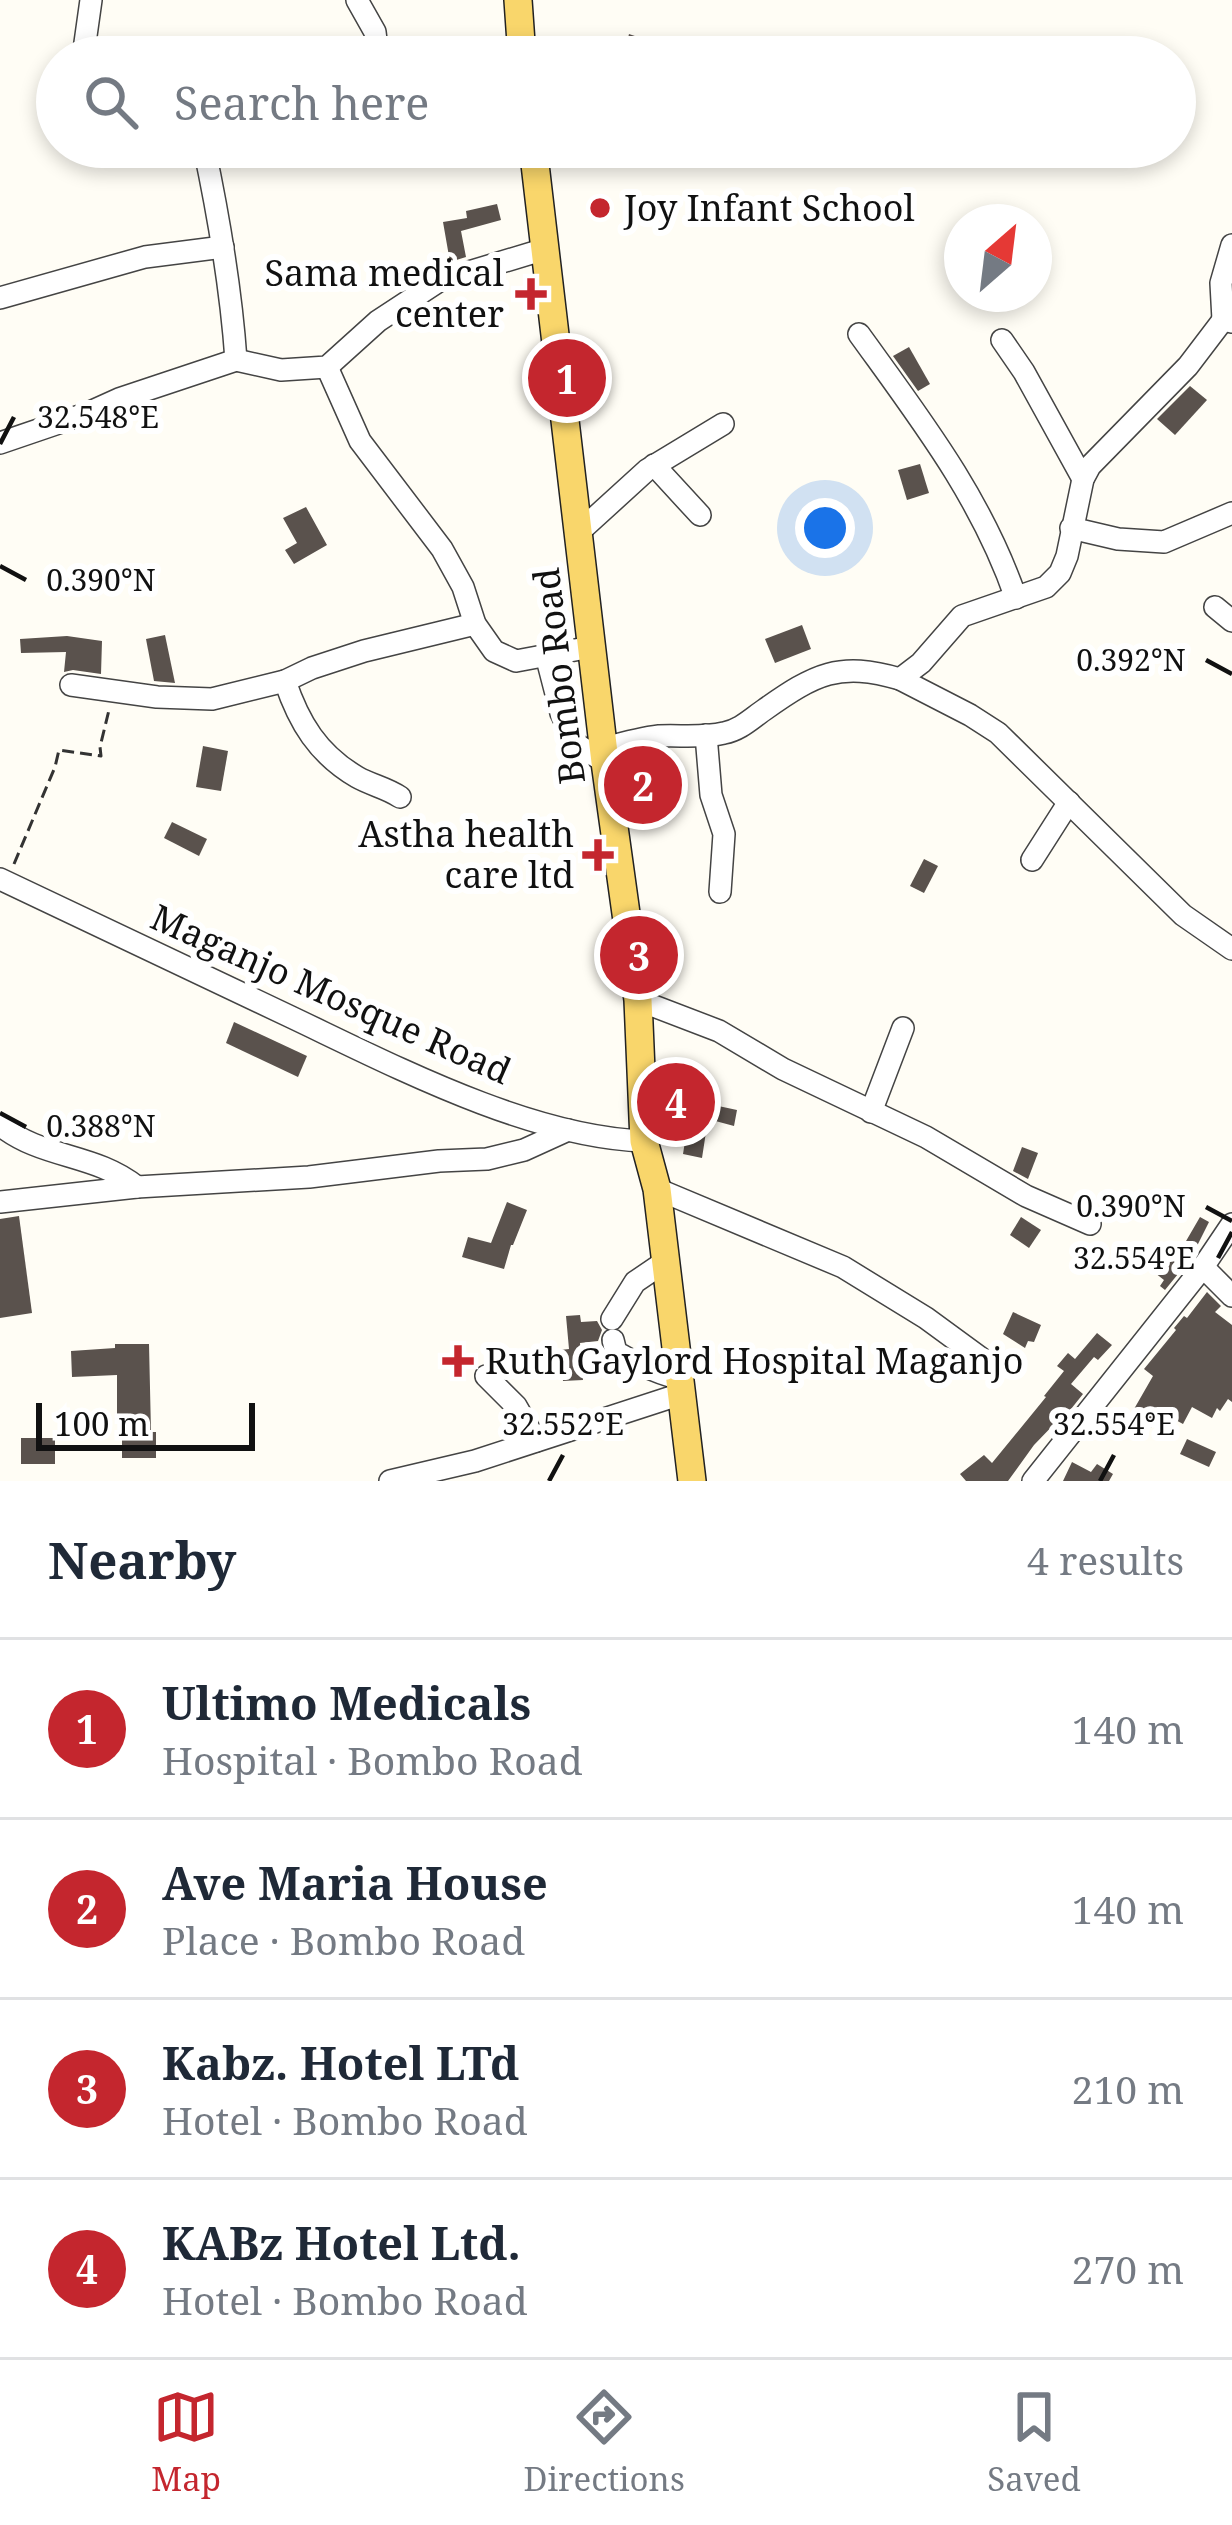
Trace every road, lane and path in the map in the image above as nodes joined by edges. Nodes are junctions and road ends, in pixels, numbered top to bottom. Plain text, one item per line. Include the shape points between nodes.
1 (92, 0) edge
2 (357, 0) edge
3 (518, 0) edge
4 (86, 36) edge
5 (375, 36) edge
6 (521, 36) edge
7 (209, 168) edge
8 (535, 168) edge
9 (1232, 245) edge
10 (223, 247) junction
11 (544, 249) junction
12 (0, 298) edge
13 (1228, 321) edge
14 (859, 334) dead end
15 (1002, 340) dead end
16 (236, 360) junction
17 (327, 367) junction
18 (723, 424) dead end
19 (0, 443) edge
20 (654, 465) junction
21 (1083, 478) junction
22 (1232, 513) edge
23 (700, 515) dead end
24 (1072, 528) junction
25 (579, 532) junction
26 (1016, 598) junction
27 (475, 624) junction
28 (591, 647) junction
29 (546, 655) junction
30 (900, 679) junction
31 (286, 681) junction
32 (71, 685) dead end
33 (115, 691) junction
34 (706, 735) junction
35 (605, 755) junction
36 (400, 796) dead end
37 (1070, 802) junction
38 (1032, 860) dead end
39 (3, 880) edge
40 (720, 892) dead end
41 (1232, 949) edge
42 (638, 1000) junction
43 (903, 1028) dead end
44 (871, 1112) junction
45 (0, 1125) edge
46 (568, 1130) junction
47 (644, 1141) junction
48 (137, 1187) junction
49 (657, 1189) junction
50 (0, 1202) edge
51 (1090, 1224) dead end
52 (1232, 1224) edge
53 (665, 1261) junction
54 (1203, 1267) junction
55 (1232, 1296) edge
56 (982, 1359) dead end
57 (486, 1376) dead end
58 (680, 1386) junction
59 (536, 1442) junction
60 (390, 1481) edge
61 (692, 1481) edge
62 (1033, 1481) edge

1 - 4 street
2 - 5 street
3 - 6 main road
7 - 10 street
8 - 11 main road, Bombo Road
9 - 13 street via 1221,283
10 - 12 street via 145,257
10 - 16 street
11 - 17 street via 439,281 377,321
11 - 25 main road, Bombo Road
13 - 21 street
14 - 26 street via 967,488
15 - 21 street
16 - 17 street via 280,370
16 - 19 street
17 - 27 street via 360,441 452,566
18 - 20 street
20 - 23 street
20 - 25 street
21 - 24 street
22 - 24 street via 1164,542
24 - 26 street via 1060,573
25 - 28 main road, Bombo Road
26 - 30 street via 962,616
27 - 29 street via 506,659
27 - 31 street via 364,651
28 - 29 street
28 - 35 main road, Bombo Road
29 - 35 street via 576,744
30 - 34 street via 829,672 741,727
30 - 37 street via 998,734
31 - 33 street via 212,699
31 - 36 street via 321,749
32 - 33 street
33 - 39 path via 101,756 59,750
34 - 35 street via 657,736
34 - 40 street via 724,834
35 - 42 main road, Bombo Road
37 - 38 street
37 - 41 street via 1183,915
39 - 46 street, Maganjo Mosque Road via 437,1085
42 - 44 street via 719,1031
42 - 47 main road, Bombo Road
43 - 44 street
44 - 51 street
45 - 48 street
46 - 47 street, Maganjo Mosque Road
46 - 48 street via 487,1159
47 - 49 main road, Bombo Road
48 - 50 street
49 - 53 main road, Bombo Road
49 - 56 street via 843,1268
52 - 54 street
53 - 58 main road, Bombo Road
53 - 58 street via 635,1282 612,1330 616,1352
54 - 55 street
54 - 62 street
57 - 59 street
58 - 59 street
58 - 61 main road, Bombo Road
59 - 60 street

